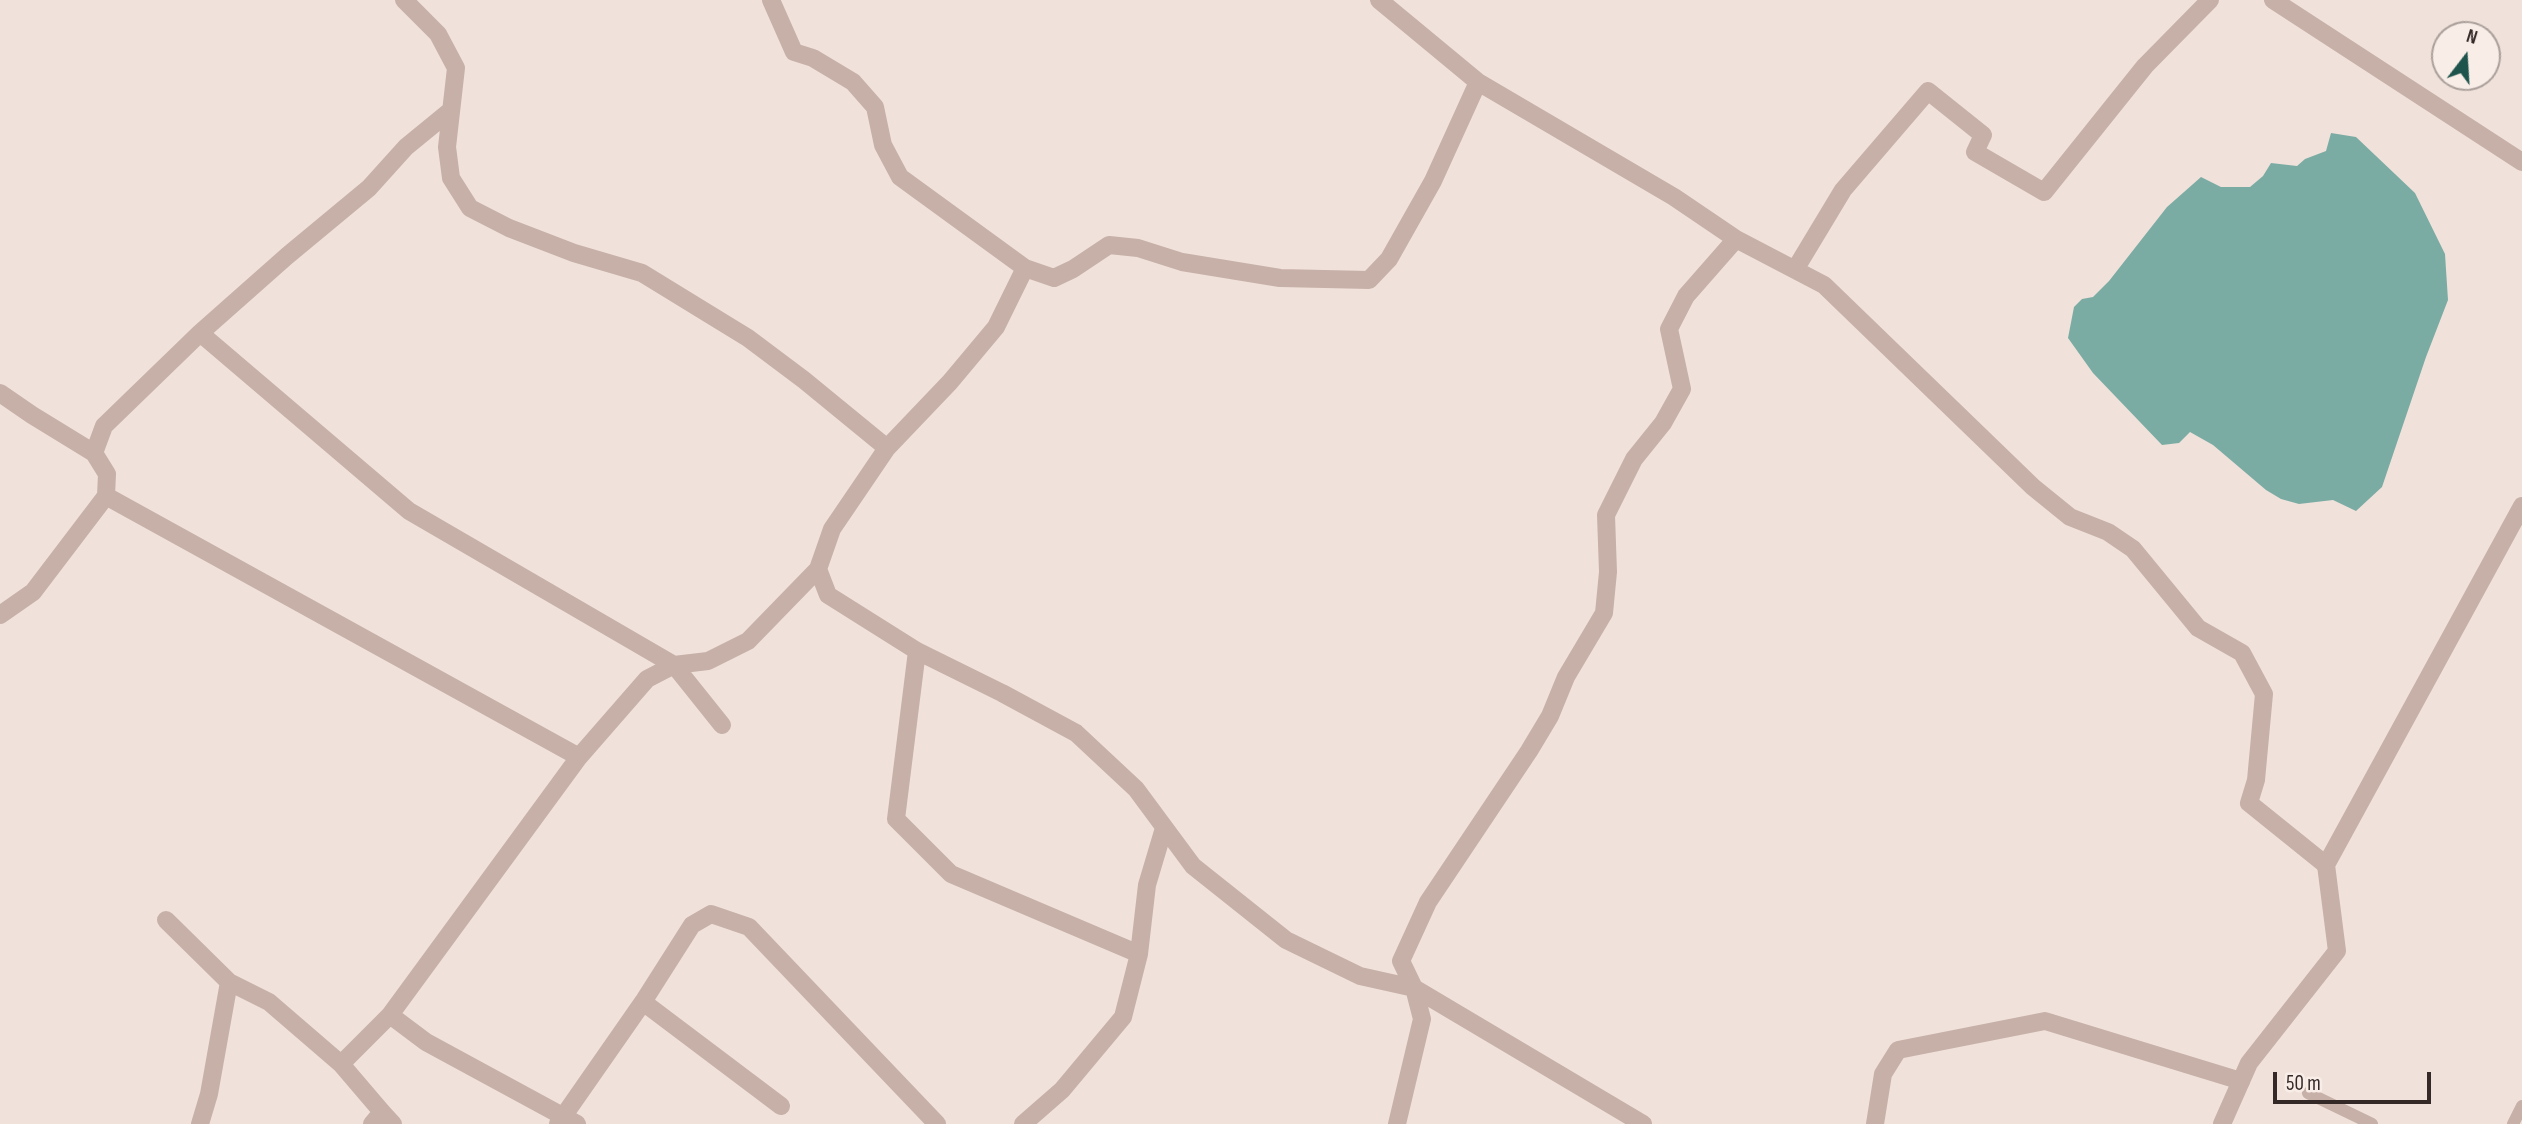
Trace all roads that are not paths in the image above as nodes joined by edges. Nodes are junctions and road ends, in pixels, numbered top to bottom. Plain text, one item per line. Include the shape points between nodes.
1 (404, 0) edge
2 (771, 0) edge
3 (1379, 0) edge
4 (2210, 0) edge
5 (2273, 0) edge
6 (1478, 82) junction
7 (450, 111) junction
8 (2522, 162) edge
9 (1736, 239) junction
10 (1025, 268) junction
11 (1796, 268) junction
12 (200, 333) junction
13 (0, 393) edge
14 (887, 448) junction
15 (93, 453) junction
16 (106, 496) junction
17 (2522, 506) edge
18 (818, 569) junction
19 (0, 615) edge
20 (917, 651) junction
21 (674, 665) junction
22 (722, 725) dead end
23 (579, 757) junction
24 (1164, 828) junction
25 (2326, 865) junction
26 (166, 920) dead end
27 (1139, 954) junction
28 (229, 982) junction
29 (1414, 988) junction
30 (643, 1002) junction
31 (390, 1016) junction
32 (341, 1064) junction
33 (2241, 1081) junction
34 (2308, 1093) dead end
35 (781, 1105) dead end
36 (2522, 1106) edge
37 (382, 1120) edge
38 (567, 1121) edge
39 (200, 1124) edge
40 (937, 1124) edge
41 (1023, 1124) edge
42 (1397, 1124) edge
43 (1643, 1124) edge
44 (1875, 1124) edge
45 (2222, 1124) edge
46 (2372, 1124) edge
47 (2513, 1124) edge

1 - 7 street via 438,34 456,68
2 - 10 street via 794,52 853,82 875,107 883,145 900,177
3 - 6 street
4 - 11 street via 2146,66 2044,192 1975,152 1983,135 1928,91 1843,190
5 - 8 street
6 - 9 street
6 - 10 street via 1433,181 1389,259 1369,280 1280,278 1109,245 1054,278
7 - 12 street via 407,147 369,188
7 - 14 street via 447,147 451,178 470,208 574,253 642,273 748,338
9 - 11 street
9 - 29 street via 1686,296 1669,329 1682,389 1663,423 1634,459 1606,515 1604,612 1530,751 1428,902 1401,961
10 - 14 street via 996,327
11 - 25 street via 1824,285 2033,487 2070,517 2133,549 2197,628 2242,653 2264,694 2256,780 2249,803
12 - 15 street via 104,426
12 - 21 street via 409,512
13 - 15 street
14 - 18 street via 832,529
15 - 16 street via 107,474
16 - 19 street via 33,592
16 - 23 street
17 - 25 street
18 - 20 street via 828,595
18 - 21 street via 748,640 708,661
20 - 24 street via 1076,733 1136,789
20 - 27 street via 896,819 951,874
21 - 22 street
21 - 23 street via 647,678
23 - 31 street
24 - 27 street via 1147,885
24 - 29 street via 1193,866 1286,940 1360,975
25 - 33 street via 2337,951 2249,1063
26 - 28 street
27 - 41 street via 1123,1017 1062,1090
28 - 32 street via 269,1002
28 - 39 street
29 - 42 street via 1422,1019
29 - 43 street
30 - 35 street
30 - 38 street
30 - 40 street via 692,925 711,914 749,927
31 - 32 street
31 - 38 street via 426,1042
32 - 37 street
33 - 44 street via 2045,1021 1898,1050 1883,1074
33 - 45 street
34 - 46 lane
36 - 47 lane

